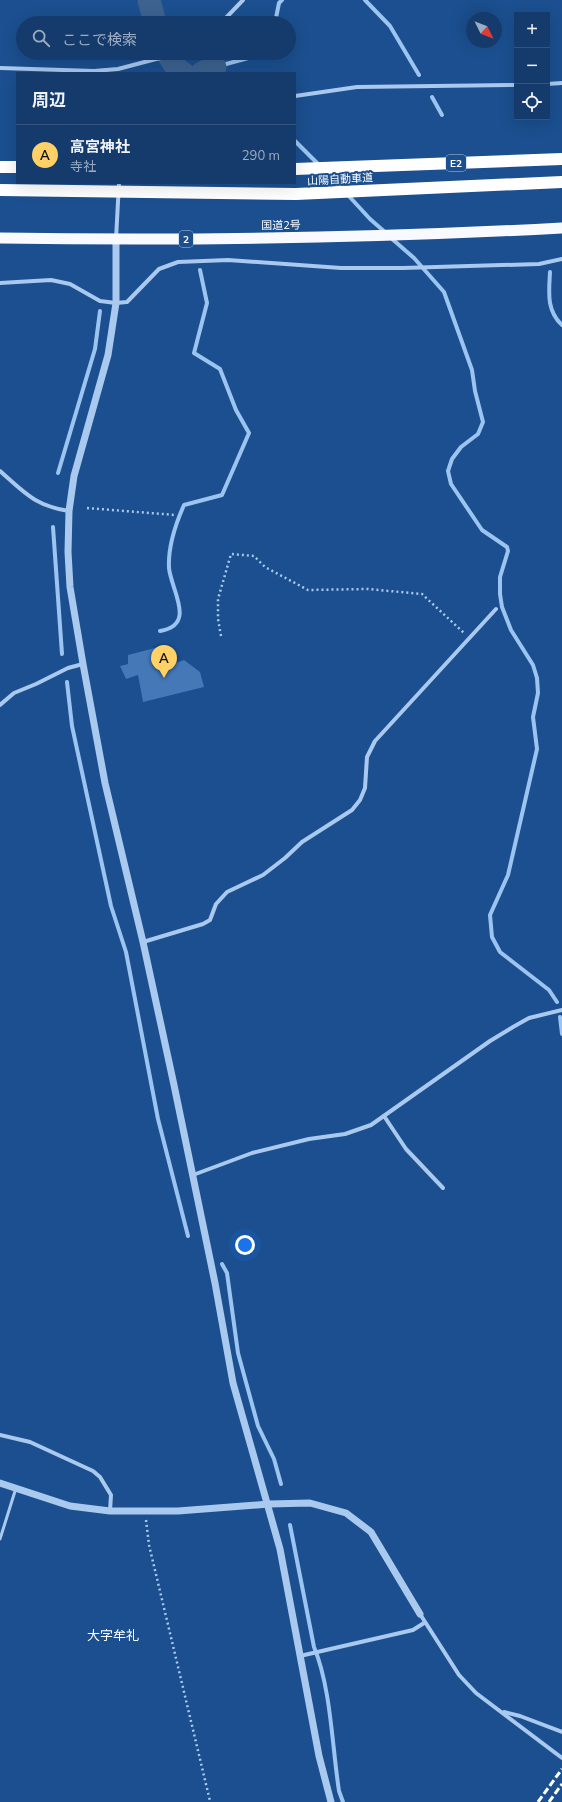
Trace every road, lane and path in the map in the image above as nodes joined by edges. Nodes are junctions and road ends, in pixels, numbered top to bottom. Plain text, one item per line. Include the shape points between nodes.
1 (243, 0) edge
2 (228, 16) edge
3 (153, 60) edge
4 (0, 68) edge
5 (119, 71) edge
6 (562, 83) edge
7 (514, 84) edge
8 (550, 84) edge
9 (296, 96) edge
10 (562, 159) edge
11 (0, 167) edge
12 (16, 167) edge
13 (296, 170) edge
14 (562, 182) edge
15 (119, 184) edge
16 (0, 190) edge
17 (562, 228) edge
18 (0, 238) edge
19 (116, 240) junction
20 (562, 259) edge
21 (0, 283) edge
22 (116, 303) junction
23 (0, 470) edge
24 (87, 508) dead end
25 (69, 511) junction
26 (175, 515) dead end
27 (496, 608) dead end
28 (221, 636) dead end
29 (469, 638) junction
30 (83, 664) junction
31 (0, 705) edge
32 (143, 942) junction
33 (562, 1010) edge
34 (384, 1116) junction
35 (193, 1175) junction
36 (443, 1188) dead end
37 (0, 1435) edge
38 (0, 1483) edge
39 (16, 1488) junction
40 (268, 1504) junction
41 (110, 1511) junction
42 (145, 1512) junction
43 (0, 1539) edge
44 (420, 1614) joint
45 (424, 1623) junction
46 (300, 1656) junction
47 (501, 1711) junction
48 (562, 1732) edge
49 (562, 1758) edge
50 (210, 1801) dead end
51 (331, 1802) edge

1 - 2 street
3 - 5 street
4 - 5 street
6 - 8 street
7 - 9 street via 357,87
10 - 13 highway, 山陽自動車道 / E2
11 - 12 highway
14 - 16 highway, 山陽自動車道 / E2 via 296,194
15 - 19 street
17 - 19 highway, 国道2号 / 2 via 371,237
18 - 19 highway, 国道2号 / 2
19 - 22 street
20 - 22 street via 539,264 402,268 342,268 228,260 178,262 160,269 127,302
21 - 22 street via 51,280 70,284 100,301
22 - 25 street via 108,355 74,476
23 - 25 street via 33,500
24 - 26 path
25 - 30 street via 70,587
27 - 29 street
28 - 29 path via 218,599 231,554 254,556 265,568 308,590 368,589 422,594
29 - 32 street via 376,741 367,757 366,788 352,810 302,842 263,875 227,892 216,904 210,920
30 - 31 street via 14,692
30 - 32 street via 105,783
32 - 35 street
33 - 34 street via 529,1018 513,1027
34 - 35 street via 359,1130 308,1139 252,1154
34 - 36 street via 406,1148
35 - 40 street via 234,1383
37 - 41 street via 30,1442 93,1471 111,1495
38 - 39 street
39 - 41 street via 70,1506
39 - 43 lane
40 - 42 street
40 - 44 street via 310,1503 346,1513 371,1532
40 - 46 street via 280,1549
41 - 42 street
42 - 50 path via 148,1545
44 - 45 street
45 - 46 street via 413,1630
45 - 47 street via 459,1675 476,1693
46 - 51 street via 319,1756
47 - 48 street
47 - 49 street

